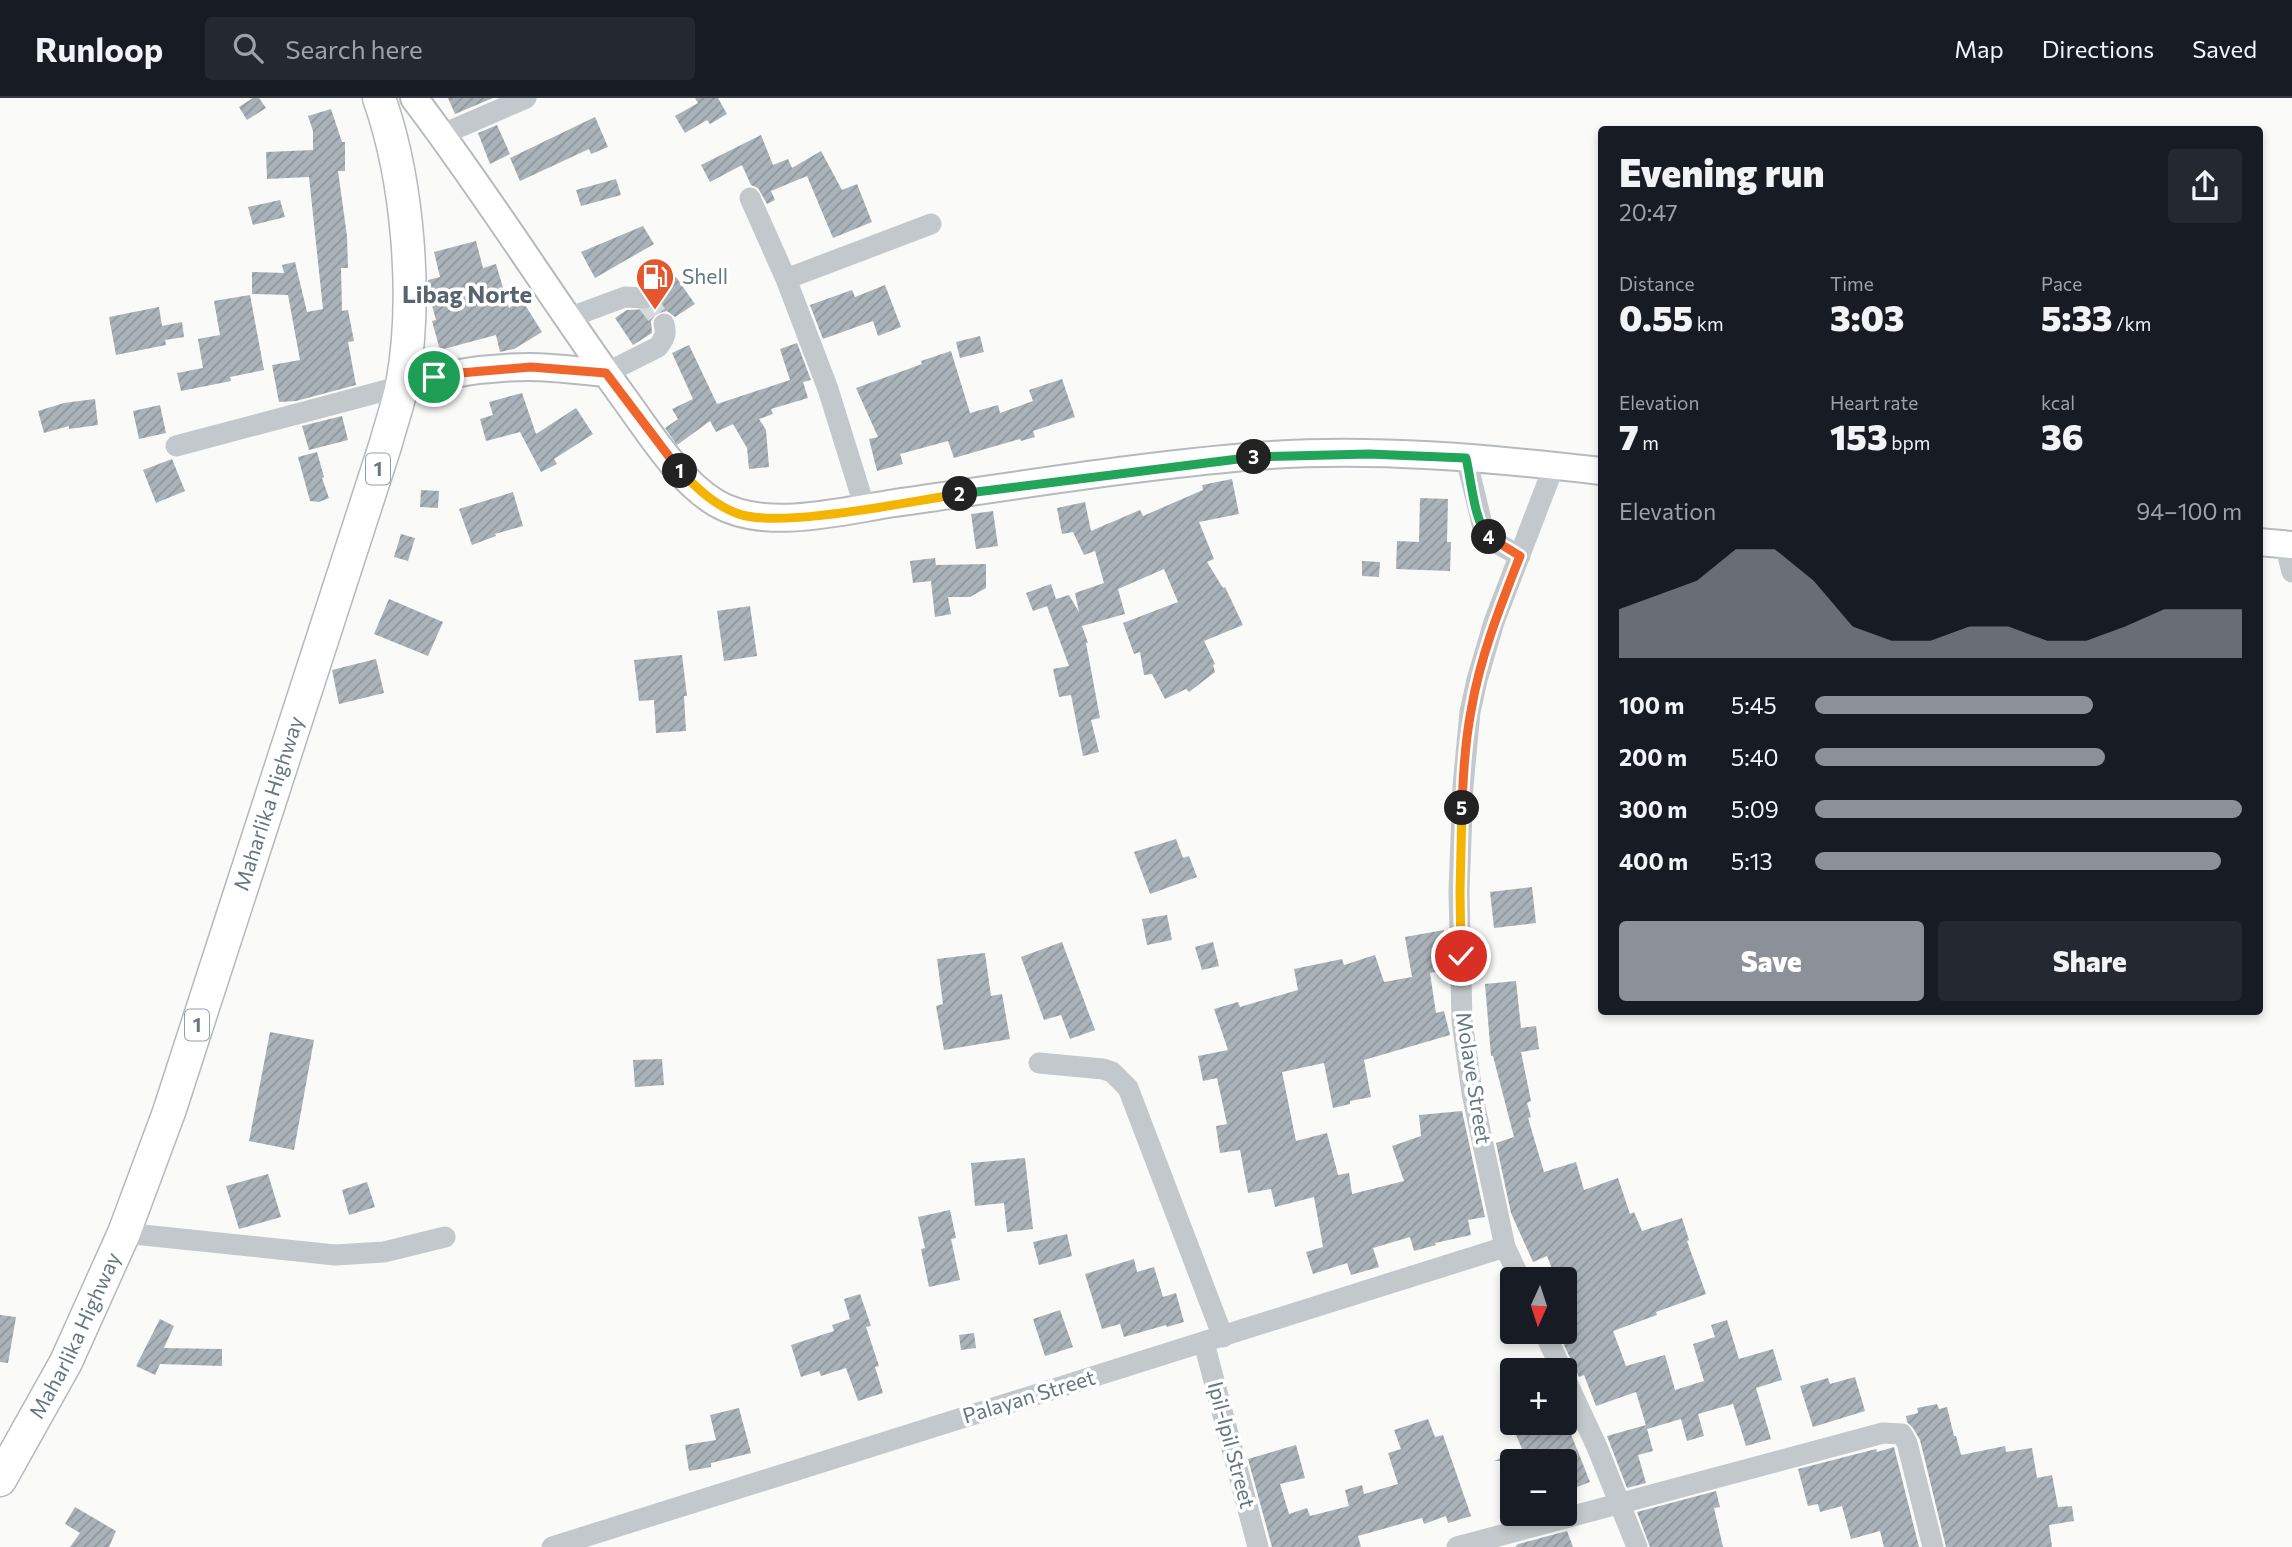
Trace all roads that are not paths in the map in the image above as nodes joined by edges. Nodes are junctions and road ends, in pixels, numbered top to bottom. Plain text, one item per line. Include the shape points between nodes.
1 (379, 98) edge
2 (414, 98) edge
3 (526, 98) edge
4 (441, 135) junction
5 (750, 198) dead end
6 (931, 224) dead end
7 (786, 279) junction
8 (644, 299) dead end
9 (568, 318) junction
10 (664, 324) dead end
11 (606, 373) junction
12 (402, 386) junction
13 (176, 446) dead end
14 (1466, 458) junction
15 (1554, 466) junction
16 (1598, 471) edge
17 (865, 508) junction
18 (2279, 544) edge
19 (1520, 556) junction
20 (2292, 572) edge
21 (1039, 1063) dead end
22 (124, 1233) junction
23 (445, 1237) dead end
24 (1505, 1247) junction
25 (1514, 1267) edge
26 (1214, 1340) junction
27 (1577, 1404) edge
28 (0, 1480) edge
29 (1619, 1503) junction
30 (552, 1547) edge
31 (1258, 1547) edge
32 (1457, 1547) edge
33 (1637, 1547) edge
34 (1933, 1547) edge

1 - 12 highway, Maharlika Highway / 1 via 399,178 408,245 408,331
2 - 4 main road
3 - 4 street
4 - 9 main road
5 - 7 street
6 - 7 street
7 - 17 street via 828,389
8 - 9 street via 625,297
9 - 11 main road
10 - 11 street via 664,340 658,347
11 - 12 main road via 496,369
11 - 17 main road via 680,472 714,502 738,514 774,519
12 - 13 street
12 - 22 highway, Maharlika Highway / 1 via 169,1112
14 - 15 main road
14 - 17 main road via 1259,456
14 - 19 street via 1484,532
15 - 16 main road
15 - 19 street, Molave Street
18 - 20 street
19 - 24 street, Molave Street via 1494,622 1470,712 1460,891 1462,1021 1472,1093
21 - 26 street, Ipil-Ipil Street via 1103,1069 1128,1088
22 - 23 street via 335,1255 384,1252
22 - 28 highway, Maharlika Highway / 1 via 66,1362
24 - 25 street, Molave Street
24 - 26 street, Palayan Street
26 - 30 street, Palayan Street
26 - 31 street, Ipil-Ipil Street
27 - 29 street
29 - 32 street
29 - 33 street
29 - 34 street via 1894,1432 1908,1443

